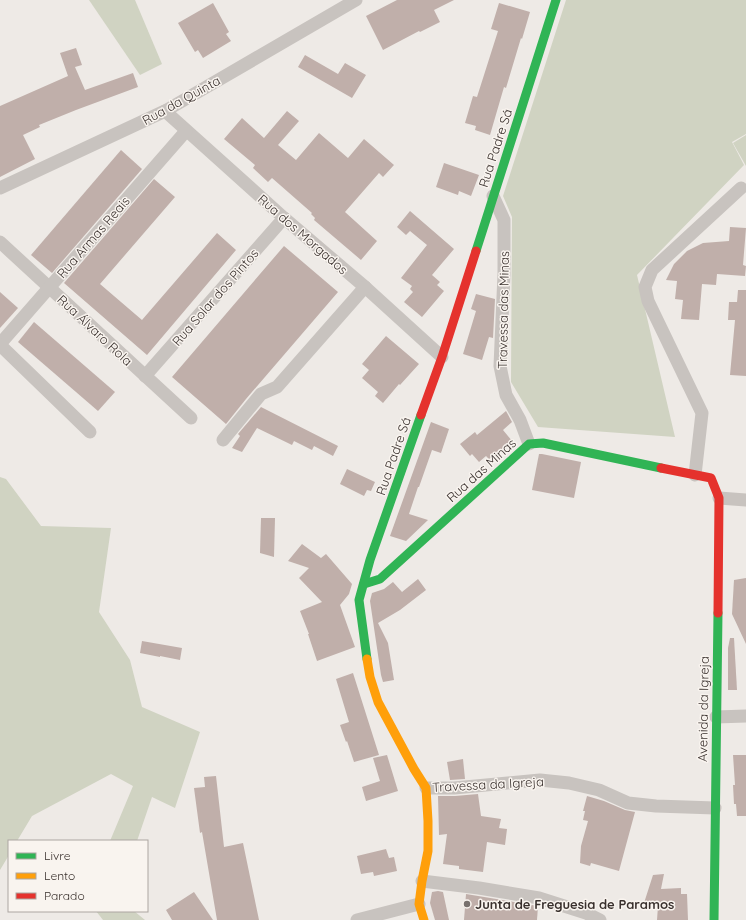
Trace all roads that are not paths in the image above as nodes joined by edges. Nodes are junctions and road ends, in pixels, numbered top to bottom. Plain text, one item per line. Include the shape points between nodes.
1 (356, 0) edge
2 (556, 0) edge
3 (164, 111) junction
4 (186, 131) junction
5 (0, 188) edge
6 (741, 188) dead end
7 (493, 196) junction
8 (284, 218) junction
9 (0, 242) edge
10 (49, 287) junction
11 (365, 287) junction
12 (0, 344) edge
13 (442, 357) junction
14 (145, 376) junction
15 (191, 418) dead end
16 (90, 432) dead end
17 (223, 440) dead end
18 (528, 444) junction
19 (696, 475) junction
20 (719, 498) junction
21 (746, 500) edge
22 (364, 584) junction
23 (746, 716) edge
24 (716, 717) junction
25 (426, 788) junction
26 (715, 808) junction
27 (422, 882) junction
28 (418, 904) junction
29 (357, 920) edge
30 (424, 920) edge
31 (600, 920) edge
32 (714, 920) edge

1 - 3 street, Rua da Quinta
2 - 7 street, Rua Padre Sá
3 - 4 street, Rua dos Morgados
3 - 5 street, Rua da Quinta
4 - 8 street, Rua dos Morgados
4 - 10 street, Rua Armas Reais
6 - 19 street via 652,270 645,287 648,301 702,413
7 - 13 street, Rua Padre Sá
7 - 18 street, Travessa das Minas via 504,220 500,366 506,395 520,420
8 - 11 street, Rua dos Morgados
8 - 14 street, Rua Solar dos Pintos
9 - 10 street, Rua Álvaro Rola
10 - 12 street, Rua Armas Reais
10 - 14 street, Rua Álvaro Rola
11 - 13 street, Rua dos Morgados
11 - 17 street via 277,387 261,394
12 - 16 street, Rua Armas Reais
13 - 22 street, Rua Padre Sá via 370,560
14 - 15 street, Rua Álvaro Rola
18 - 19 street, Rua das Minas via 543,443
18 - 22 street, Rua das Minas via 380,579
19 - 20 street, Rua das Minas via 711,478
20 - 21 street
20 - 24 street, Avenida da Igreja
22 - 25 street, Rua Padre Sá via 360,600 370,677 378,702
23 - 24 street
24 - 26 street, Avenida da Igreja
25 - 26 street, Travessa da Igreja via 540,780 598,790 628,803
25 - 27 street, Rua Padre Sá via 428,851
26 - 32 street, Avenida da Igreja
27 - 28 street, Rua Padre Sá
27 - 31 street via 539,898
28 - 29 street
28 - 30 street

